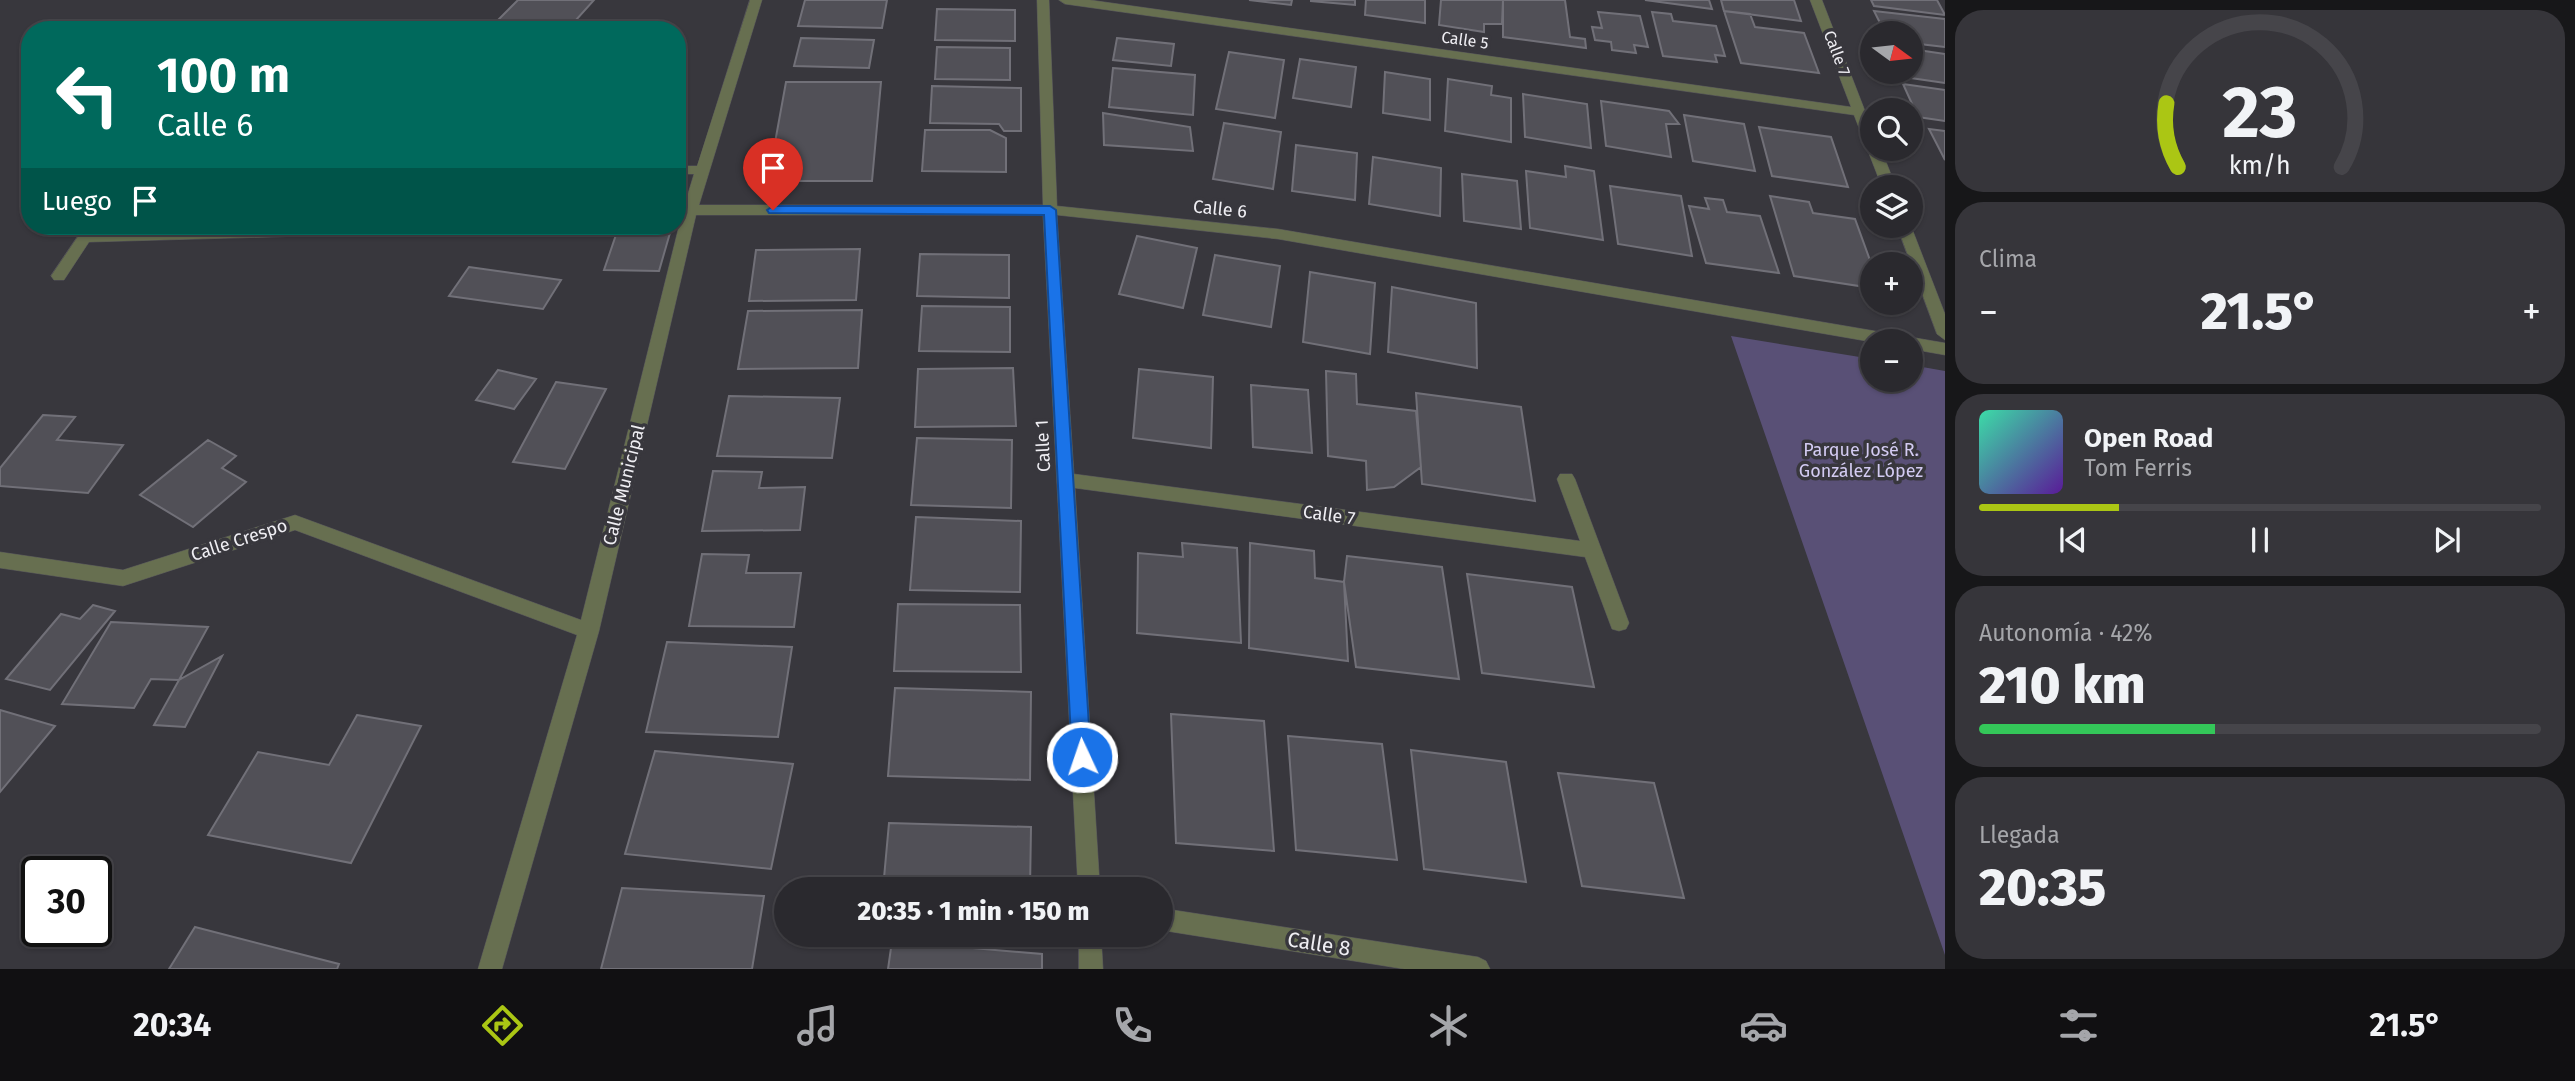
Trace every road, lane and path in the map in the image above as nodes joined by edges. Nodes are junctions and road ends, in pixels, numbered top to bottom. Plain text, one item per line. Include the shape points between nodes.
1 (756, 0) edge
2 (1043, 0) edge
3 (1065, 0) edge
4 (1816, 0) edge
5 (1860, 112) joint
6 (686, 170) edge
7 (703, 170) junction
8 (690, 210) junction
9 (1050, 210) junction
10 (686, 227) edge
11 (85, 235) edge
12 (684, 235) edge
13 (1909, 238) edge
14 (59, 276) dead end
15 (1860, 334) edge
16 (1945, 334) edge
17 (1923, 345) edge
18 (1945, 349) edge
19 (1566, 479) dead end
20 (1066, 481) junction
21 (1593, 550) junction
22 (0, 561) edge
23 (1619, 623) dead end
24 (589, 631) junction
25 (1088, 877) edge
26 (1173, 921) edge
27 (1090, 947) edge
28 (490, 969) edge
29 (1091, 969) edge
30 (1478, 969) edge

1 - 7 street, Calle Municipal
2 - 9 street, Calle 1
3 - 5 street, Calle 5
4 - 5 street, Calle 7
6 - 7 street
7 - 8 street, Calle Municipal
8 - 9 street, Calle 6
8 - 10 street, Calle Municipal
9 - 15 street, Calle 6 via 1278,234
9 - 20 street, Calle 1
11 - 14 street
12 - 24 street, Calle Municipal
13 - 16 street
17 - 18 street
19 - 21 street
20 - 21 street, Calle 7
20 - 25 street, Calle 1
21 - 23 street
22 - 24 street, Calle Crespo via 123,578 295,522
24 - 28 street, Calle Municipal
26 - 30 street, Calle 8
27 - 29 street

